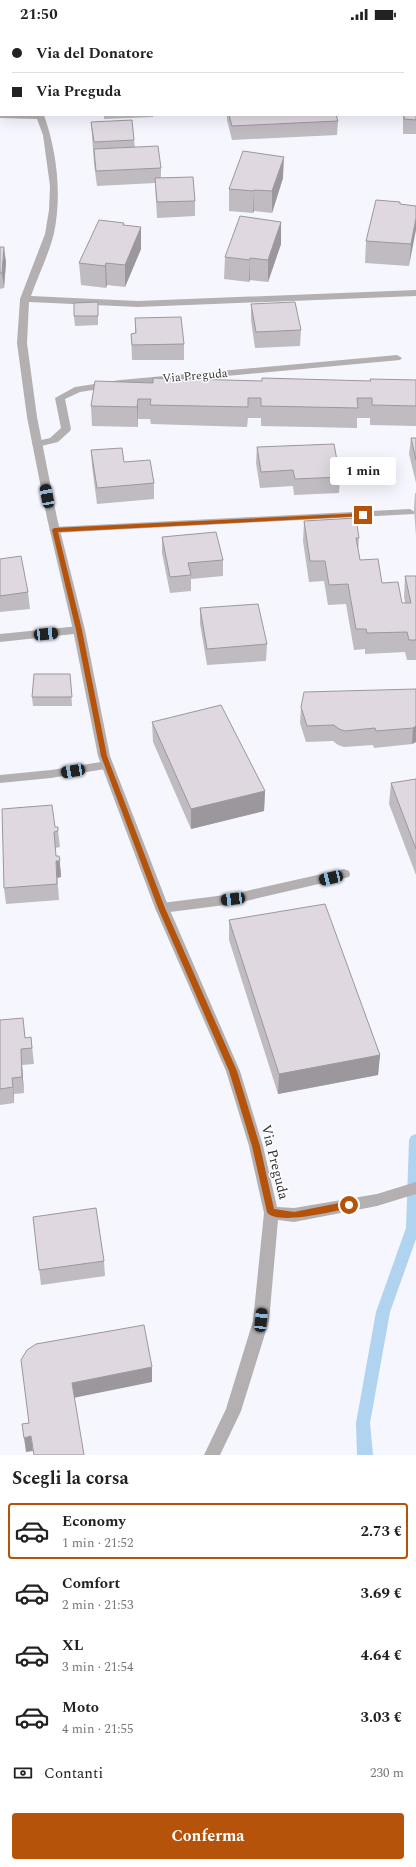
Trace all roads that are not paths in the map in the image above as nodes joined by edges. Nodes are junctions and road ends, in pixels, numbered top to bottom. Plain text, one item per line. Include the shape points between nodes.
1 (0, 116) edge
2 (40, 116) edge
3 (416, 293) edge
4 (25, 299) junction
5 (397, 358) dead end
6 (37, 444) junction
7 (410, 512) dead end
8 (54, 530) junction
9 (79, 630) junction
10 (0, 638) edge
11 (107, 765) junction
12 (0, 779) edge
13 (344, 874) dead end
14 (162, 908) junction
15 (416, 1188) edge
16 (271, 1212) junction
17 (212, 1455) edge

1 - 2 street
2 - 4 street, Via Preguda via 47,135 52,169 53,210 49,234
3 - 4 street via 138,304
4 - 6 street, Via Preguda via 22,343
5 - 6 street, Via Preguda via 78,388 60,398 66,429 54,440
6 - 8 street, Via Preguda
7 - 8 street
8 - 9 street, Via Preguda
9 - 10 street
9 - 11 street, Via Preguda
11 - 12 street
11 - 14 street, Via Preguda
13 - 14 street via 233,899
14 - 16 street, Via Preguda via 233,1071 256,1146
15 - 16 street via 377,1200 294,1215
16 - 17 street, Via Preguda via 261,1320 233,1411

